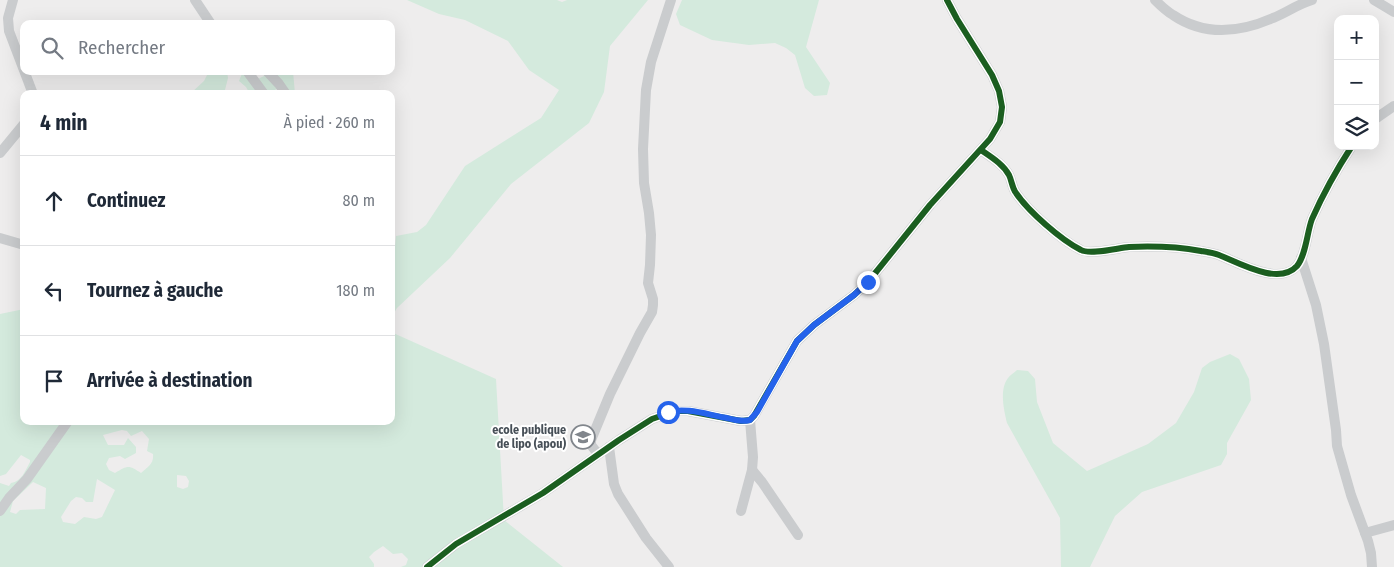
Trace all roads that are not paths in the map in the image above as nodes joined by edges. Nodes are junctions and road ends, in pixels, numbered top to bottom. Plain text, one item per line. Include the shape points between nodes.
1 (13, 0) edge
2 (195, 0) edge
3 (671, 0) edge
4 (947, 0) edge
5 (1155, 0) edge
6 (1312, 0) edge
7 (1374, 0) edge
8 (1394, 12) edge
9 (208, 20) edge
10 (20, 58) edge
11 (26, 75) edge
12 (250, 75) edge
13 (270, 75) edge
14 (32, 90) edge
15 (261, 90) edge
16 (283, 90) edge
17 (1394, 106) edge
18 (1379, 116) edge
19 (20, 129) edge
20 (981, 150) junction
21 (1350, 150) edge
22 (0, 153) edge
23 (0, 238) edge
24 (20, 244) edge
25 (1301, 258) junction
26 (750, 420) junction
27 (65, 425) edge
28 (610, 447) junction
29 (598, 454) junction
30 (752, 470) junction
31 (0, 510) edge
32 (741, 511) dead end
33 (1394, 525) edge
34 (1365, 533) junction
35 (798, 535) dead end
36 (427, 567) edge
37 (669, 567) edge
38 (1372, 567) edge

1 - 10 street via 8,18
2 - 9 street
3 - 29 street via 651,62 646,90 644,183 651,235 648,283 653,306 591,440
4 - 20 street via 999,91 1000,122
5 - 6 street via 1189,24 1222,31 1264,22
7 - 8 street
11 - 14 street
12 - 15 street
13 - 16 street
17 - 18 street
19 - 22 street
20 - 25 street via 1009,174 1015,192 1033,214 1083,251 1130,247 1190,249 1217,254 1260,272 1278,274 1296,267
20 - 26 street via 930,205 868,282 797,341
21 - 25 street via 1312,220
23 - 24 street
25 - 34 street via 1324,344 1338,446
26 - 28 street via 675,411 652,419
26 - 30 street via 754,450
27 - 31 street via 27,479
28 - 29 street
28 - 37 street via 618,494
29 - 36 street via 543,493 456,544
30 - 32 street
30 - 35 street
33 - 34 street
34 - 38 street

